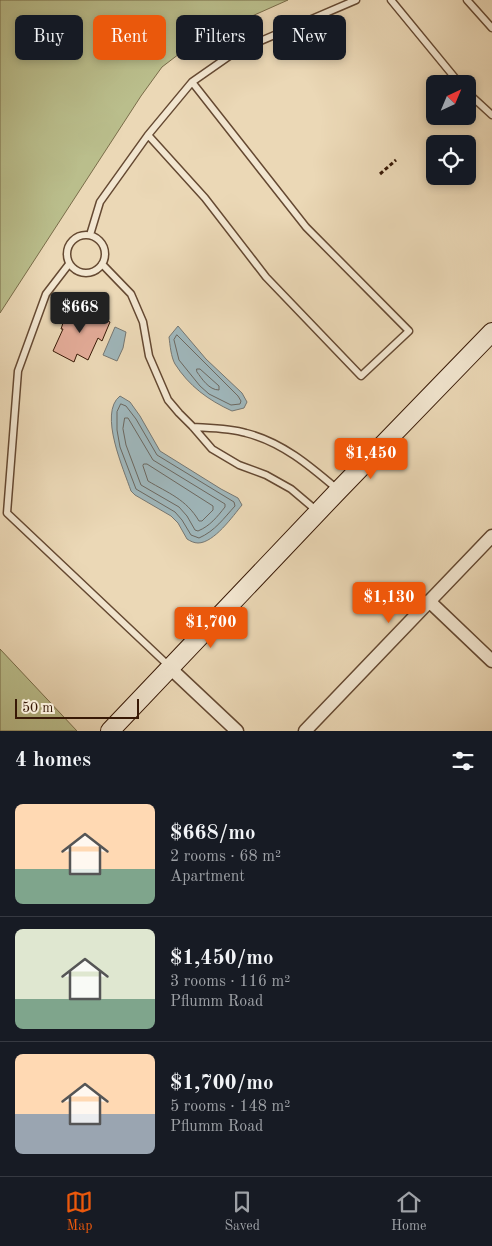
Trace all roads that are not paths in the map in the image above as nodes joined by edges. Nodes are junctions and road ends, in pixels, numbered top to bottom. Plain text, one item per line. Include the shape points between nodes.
1 (356, 0) edge
2 (391, 0) edge
3 (467, 0) edge
4 (492, 28) edge
5 (453, 75) edge
6 (192, 82) junction
7 (476, 100) edge
8 (492, 115) edge
9 (148, 135) junction
10 (90, 234) junction
11 (69, 264) junction
12 (102, 264) junction
13 (492, 332) edge
14 (193, 427) junction
15 (338, 490) junction
16 (318, 512) junction
17 (492, 536) edge
18 (429, 601) junction
19 (492, 661) edge
20 (170, 668) junction
21 (110, 731) edge
22 (237, 731) edge
23 (305, 731) edge

1 - 6 lane via 236,52
2 - 5 lane
3 - 4 lane
6 - 9 lane
6 - 9 lane via 306,227 408,331 361,376 266,277 205,198
7 - 8 lane
9 - 10 lane via 100,202
10 - 11 lane via 80,235 68,245
10 - 12 lane via 104,248
11 - 12 lane via 86,273
11 - 20 lane via 46,294 18,371 7,513
12 - 14 lane via 131,294 143,322 149,356 168,400
13 - 15 main road
14 - 15 lane via 246,433 282,446
14 - 16 lane via 212,449 291,489
15 - 16 main road
16 - 20 main road
17 - 18 street
18 - 19 street
18 - 23 street
20 - 21 main road
20 - 22 street

